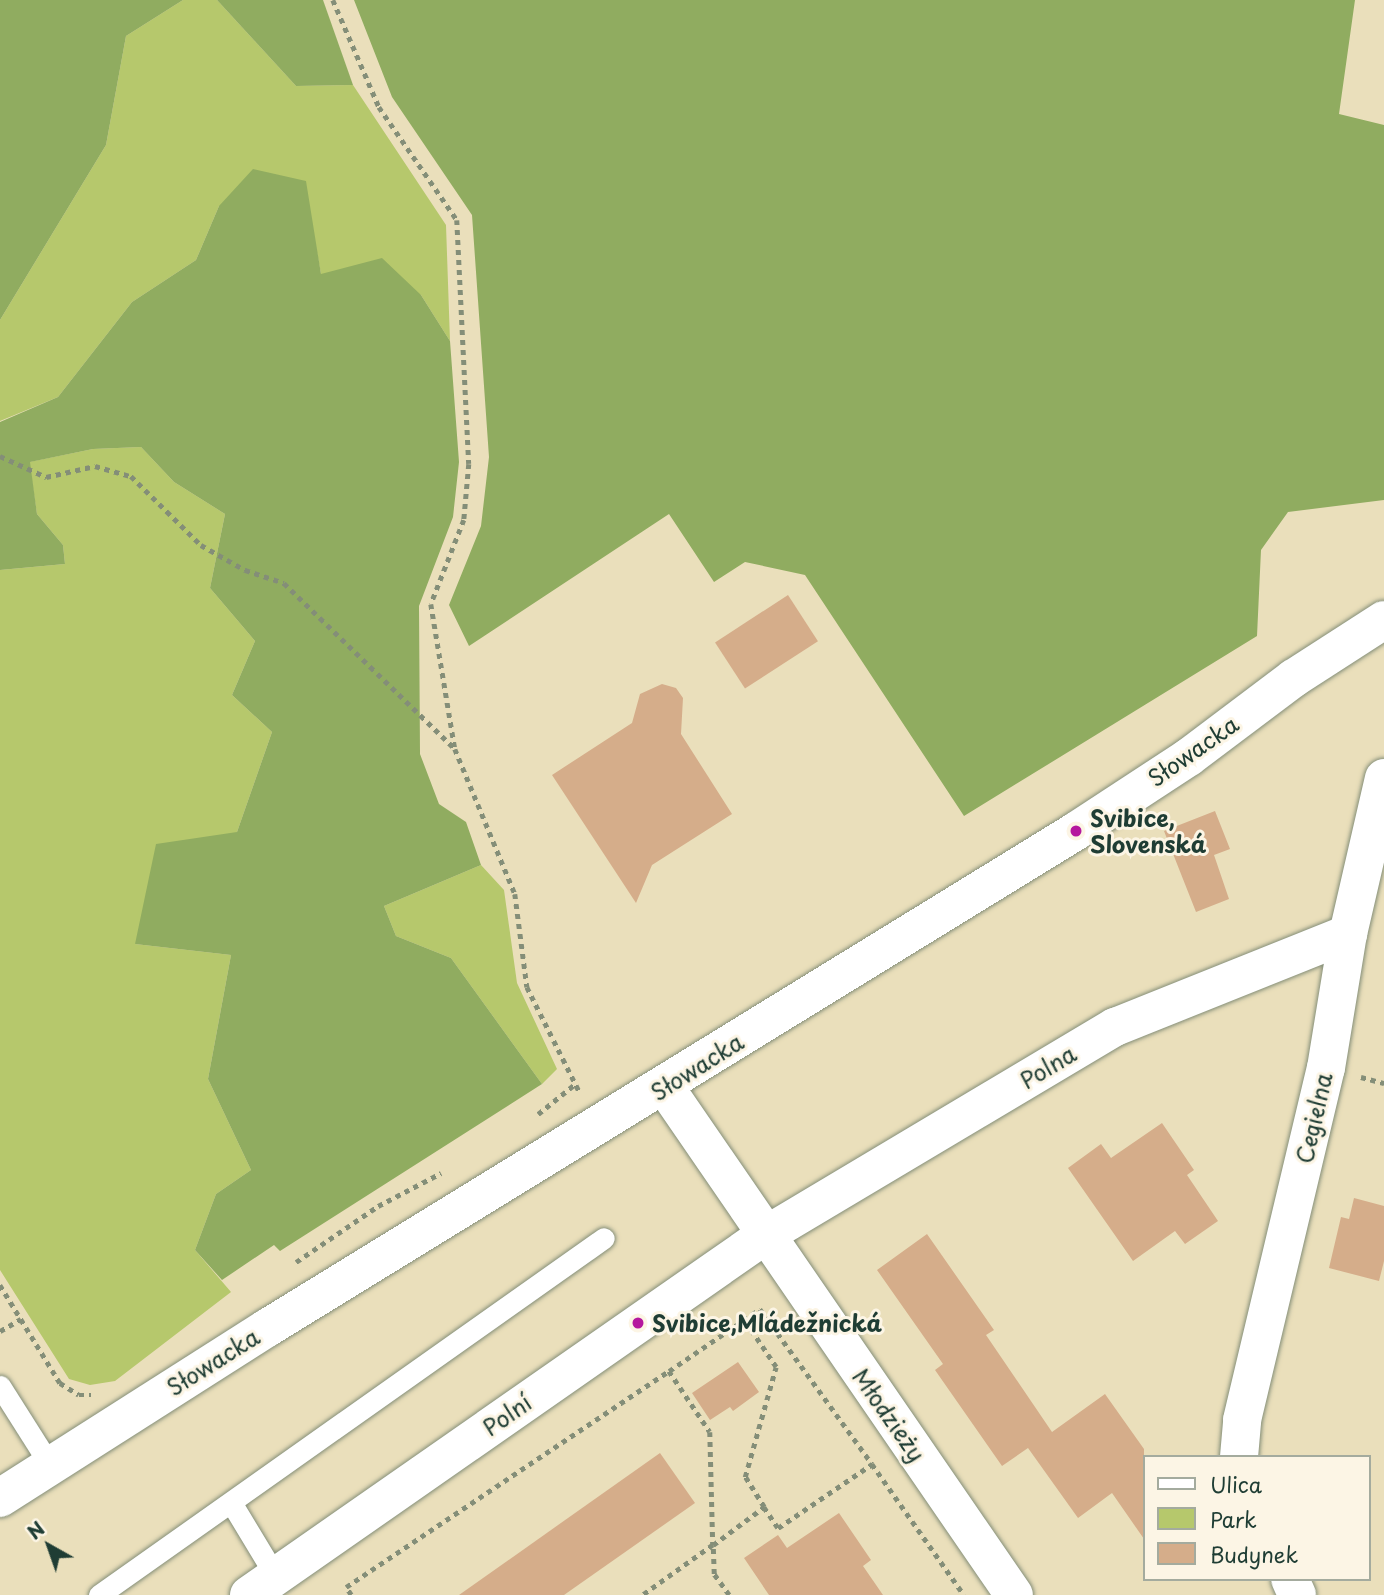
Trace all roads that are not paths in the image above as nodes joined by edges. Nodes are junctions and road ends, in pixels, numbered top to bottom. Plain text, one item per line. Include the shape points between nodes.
1 (1384, 621) edge
2 (1384, 778) edge
3 (1348, 934) junction
4 (665, 1087) junction
5 (764, 1236) junction
6 (604, 1238) dead end
7 (0, 1386) edge
8 (1239, 1455) edge
9 (50, 1465) junction
10 (0, 1498) edge
11 (232, 1504) junction
12 (271, 1589) edge
13 (99, 1595) edge
14 (1014, 1595) edge

1 - 4 street, Słowacka via 1294,678 1188,757 1076,831
2 - 3 street, Cegielna
3 - 5 street, Polna via 1115,1027
3 - 8 street, Cegielna via 1326,1068 1242,1420
4 - 5 street, Młodzieży
4 - 9 street, Słowacka
5 - 12 street, Polní
5 - 14 street, Młodzieży
6 - 11 lane
7 - 9 lane
9 - 10 street, Słowacka
11 - 12 lane
11 - 13 lane

